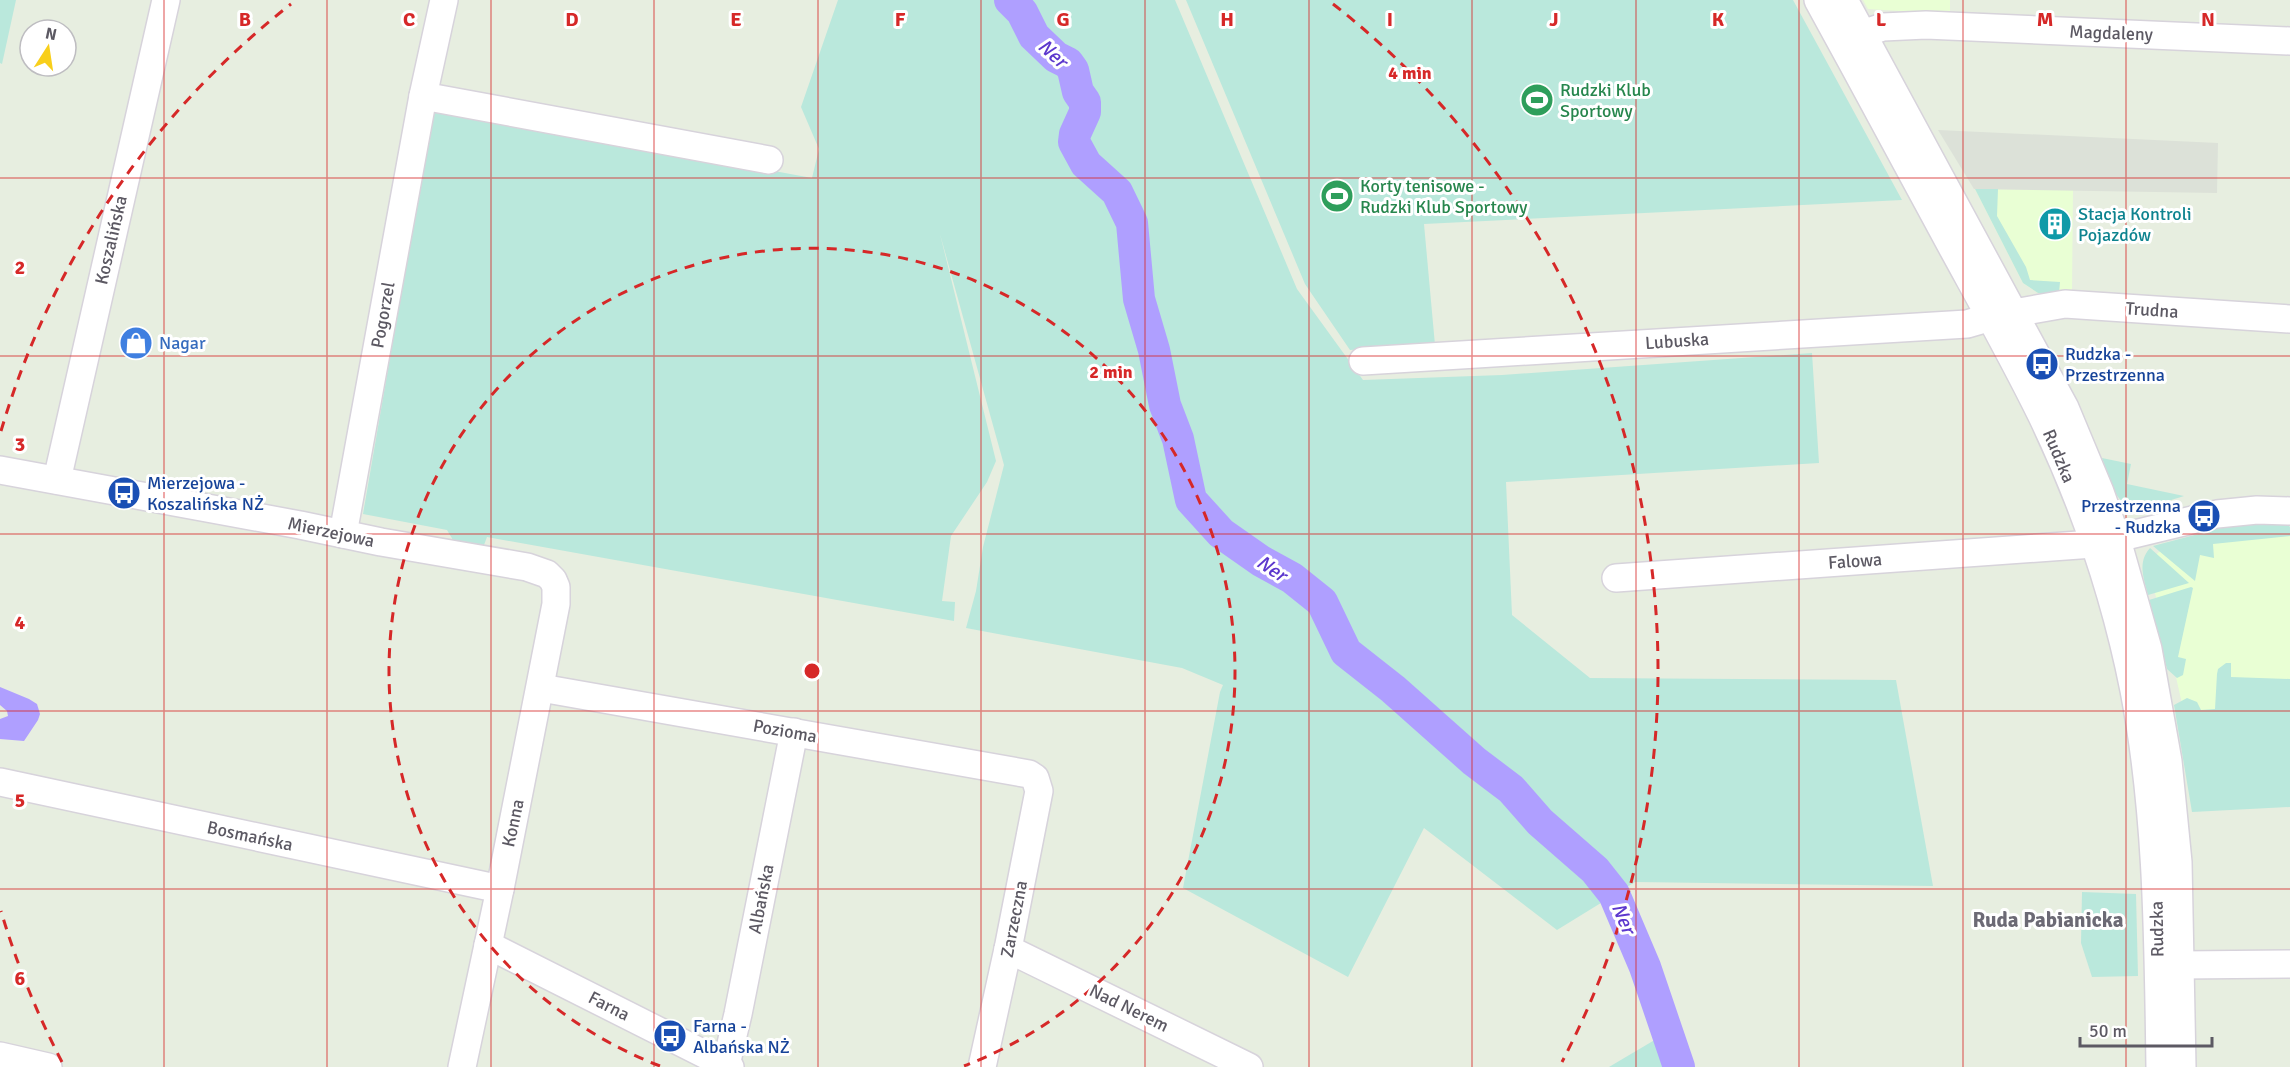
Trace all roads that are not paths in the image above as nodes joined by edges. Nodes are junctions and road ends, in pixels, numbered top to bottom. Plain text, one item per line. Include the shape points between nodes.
1 (166, 0) edge
2 (444, 0) edge
3 (1818, 0) edge
4 (1844, 0) edge
5 (1862, 34) junction
6 (2290, 41) edge
7 (423, 96) junction
8 (769, 160) dead end
9 (2002, 315) junction
10 (2290, 320) edge
11 (1363, 361) dead end
12 (0, 470) edge
13 (57, 480) junction
14 (2290, 511) edge
15 (343, 534) junction
16 (2105, 542) junction
17 (1616, 578) dead end
18 (553, 579) joint
19 (541, 688) junction
20 (795, 732) junction
21 (1029, 774) joint
22 (0, 782) edge
23 (500, 889) junction
24 (488, 945) junction
25 (1008, 949) junction
26 (2290, 964) edge
27 (2180, 965) junction
28 (0, 1056) edge
29 (728, 1066) edge
30 (48, 1067) edge
31 (462, 1067) edge
32 (982, 1067) edge
33 (1249, 1067) edge
34 (2160, 1067) edge
35 (2182, 1067) edge

1 - 13 street, Koszalińska
2 - 7 street, Pogorzel
3 - 9 street, Rudzka
4 - 5 street, Rudzka
5 - 6 street, Magdaleny via 1883,27 1926,25
5 - 9 street, Rudzka
7 - 8 street
7 - 15 street, Pogorzel
9 - 10 street, Trudna via 2065,304
9 - 11 street, Lubuska via 1967,324
9 - 16 street, Rudzka via 2065,408 2100,492
12 - 13 street, Mierzejowa
13 - 15 street, Mierzejowa
14 - 16 street, Falowa via 2217,514
15 - 18 street, Mierzejowa via 527,567
16 - 17 street, Falowa
16 - 27 street, Rudzka via 2143,629 2166,743 2178,862
16 - 34 street, Rudzka via 2146,765 2156,862
18 - 19 street, Konna via 556,604
19 - 20 street, Pozioma
19 - 23 street, Konna
20 - 21 street, Pozioma
20 - 29 street, Albańska
21 - 25 street, Zarzeczna via 1039,790
22 - 23 street, Bosmańska
23 - 24 street, Konna
24 - 29 street, Farna
24 - 31 street, Konna
25 - 32 street, Zarzeczna
25 - 33 street, Nad Nerem
26 - 27 street
27 - 35 street, Rudzka
28 - 30 street

